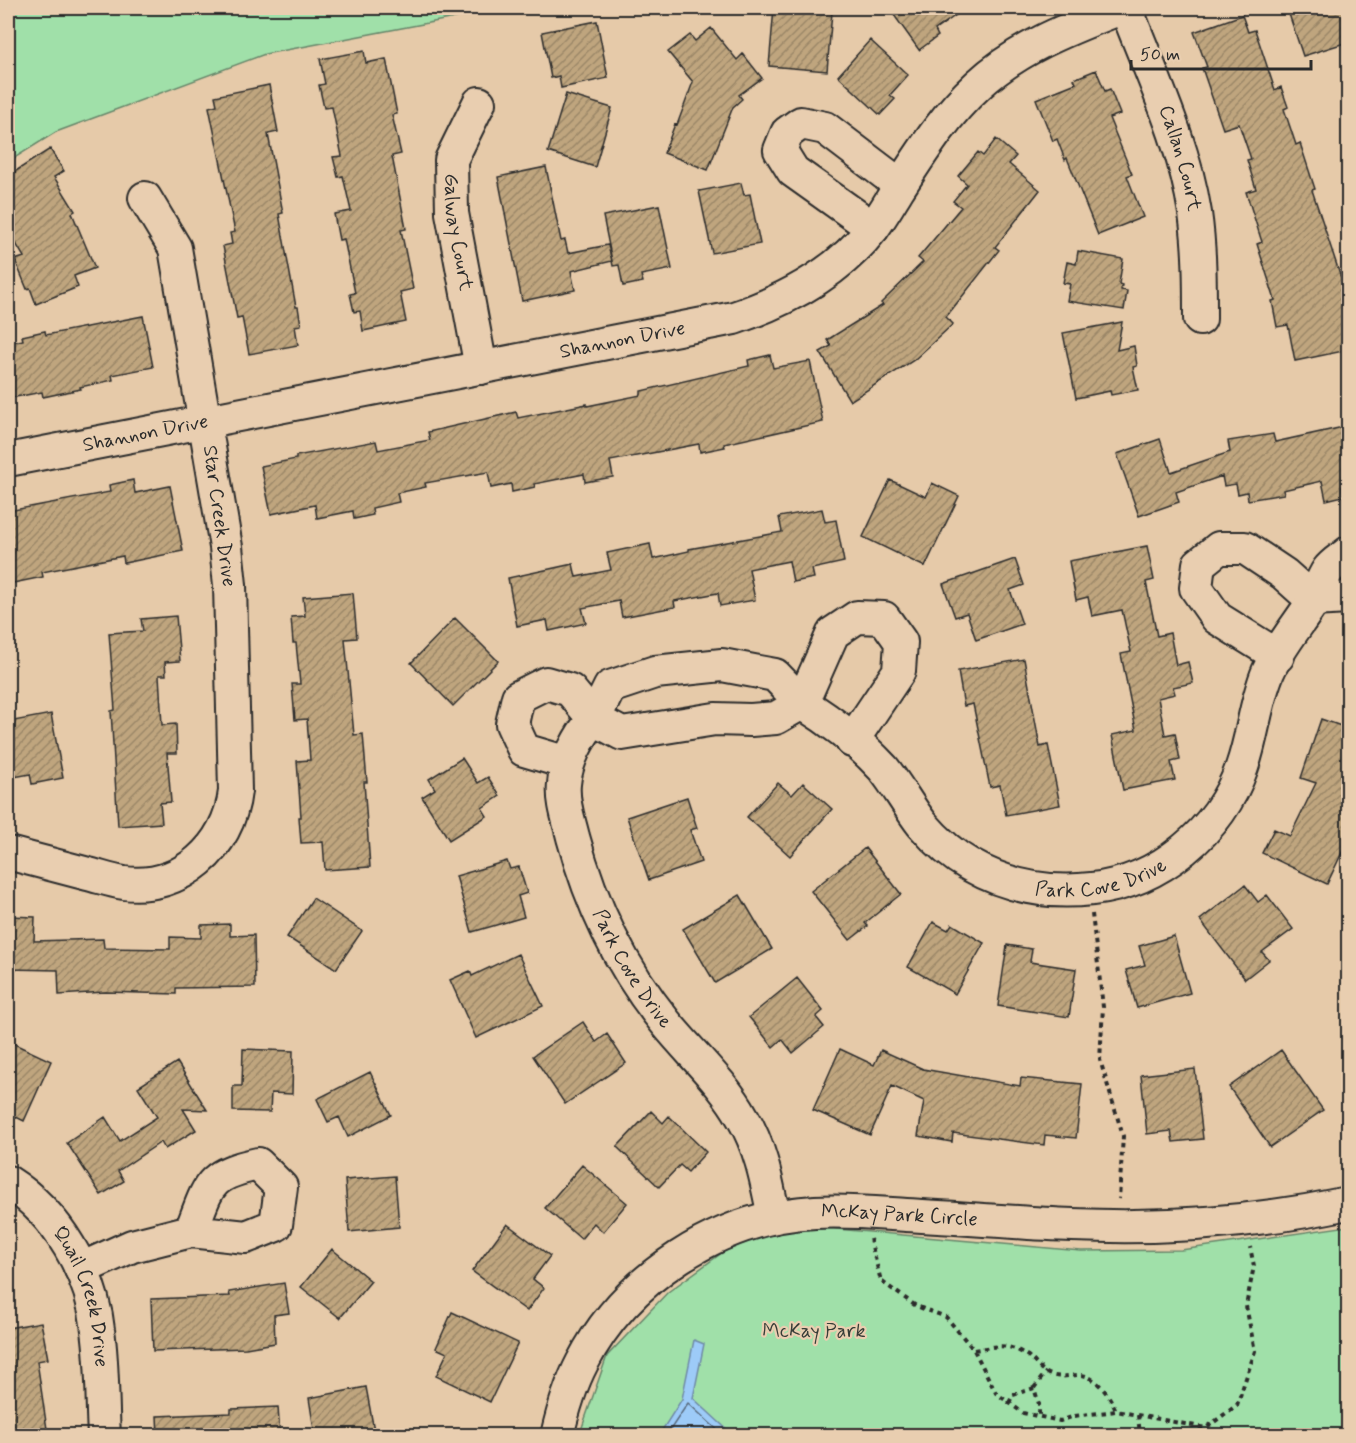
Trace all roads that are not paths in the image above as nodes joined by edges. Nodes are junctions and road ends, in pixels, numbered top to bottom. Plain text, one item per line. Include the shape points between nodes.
1 (1121, 8) edge
2 (1126, 8) edge
3 (479, 103) dead end
4 (900, 185) junction
5 (145, 198) dead end
6 (873, 228) junction
7 (1200, 319) dead end
8 (481, 368) junction
9 (204, 422) junction
10 (8, 460) edge
11 (1348, 553) edge
12 (1348, 598) edge
13 (1313, 600) junction
14 (1278, 656) junction
15 (802, 703) junction
16 (594, 719) junction
17 (852, 741) junction
18 (568, 763) junction
19 (8, 853) edge
20 (8, 1182) edge
21 (1348, 1203) edge
22 (774, 1217) junction
23 (191, 1231) dead end
24 (81, 1269) junction
25 (104, 1436) edge
26 (557, 1436) edge

1 - 4 street, Shannon Drive via 1055,34 1015,56 979,84 951,112
2 - 7 street, Callan Court via 1188,181 1200,265
3 - 8 street, Galway Court via 451,160 452,213
4 - 6 street, Shannon Drive
4 - 6 street via 825,128 801,123 787,133 780,150 793,171
5 - 9 street, Star Creek Drive via 175,248
6 - 8 street, Shannon Drive via 843,259 809,285 771,305 734,318
8 - 9 street, Shannon Drive
9 - 10 street, Shannon Drive
9 - 19 street, Star Creek Drive via 230,585 235,791 227,849 174,876 150,883 124,883
11 - 13 street, Park Cove Drive via 1328,569
12 - 13 street
13 - 14 street, Park Cove Drive
13 - 14 street via 1284,574 1245,548 1219,548 1199,564 1196,588 1217,618
14 - 17 street, Park Cove Drive via 1256,705 1242,768 1212,821 1188,847 1164,864 1138,878 1104,888 1068,892 1032,889 1001,880 969,864 922,824 883,769
15 - 16 street via 776,718 715,719 622,734
15 - 16 street, Park Cove Drive via 774,675 722,665 655,672 610,687
15 - 17 street, Park Cove Drive
15 - 17 street via 833,633 857,617 884,618 901,642 899,671
16 - 18 street, Park Cove Drive
16 - 18 street via 570,690 546,683 518,697 512,724 524,750
18 - 22 street, Park Cove Drive via 564,785 566,808 581,867 604,924 665,1022 726,1091 744,1119 760,1156
20 - 24 street, Quail Creek Drive via 40,1209 61,1234
21 - 22 street, McKay Park Circle via 1247,1219 1161,1225 1074,1225 852,1211
22 - 26 street, McKay Park Circle via 700,1244 633,1294 582,1362 566,1399
23 - 24 street via 132,1246
24 - 25 street, Quail Creek Drive via 98,1329

